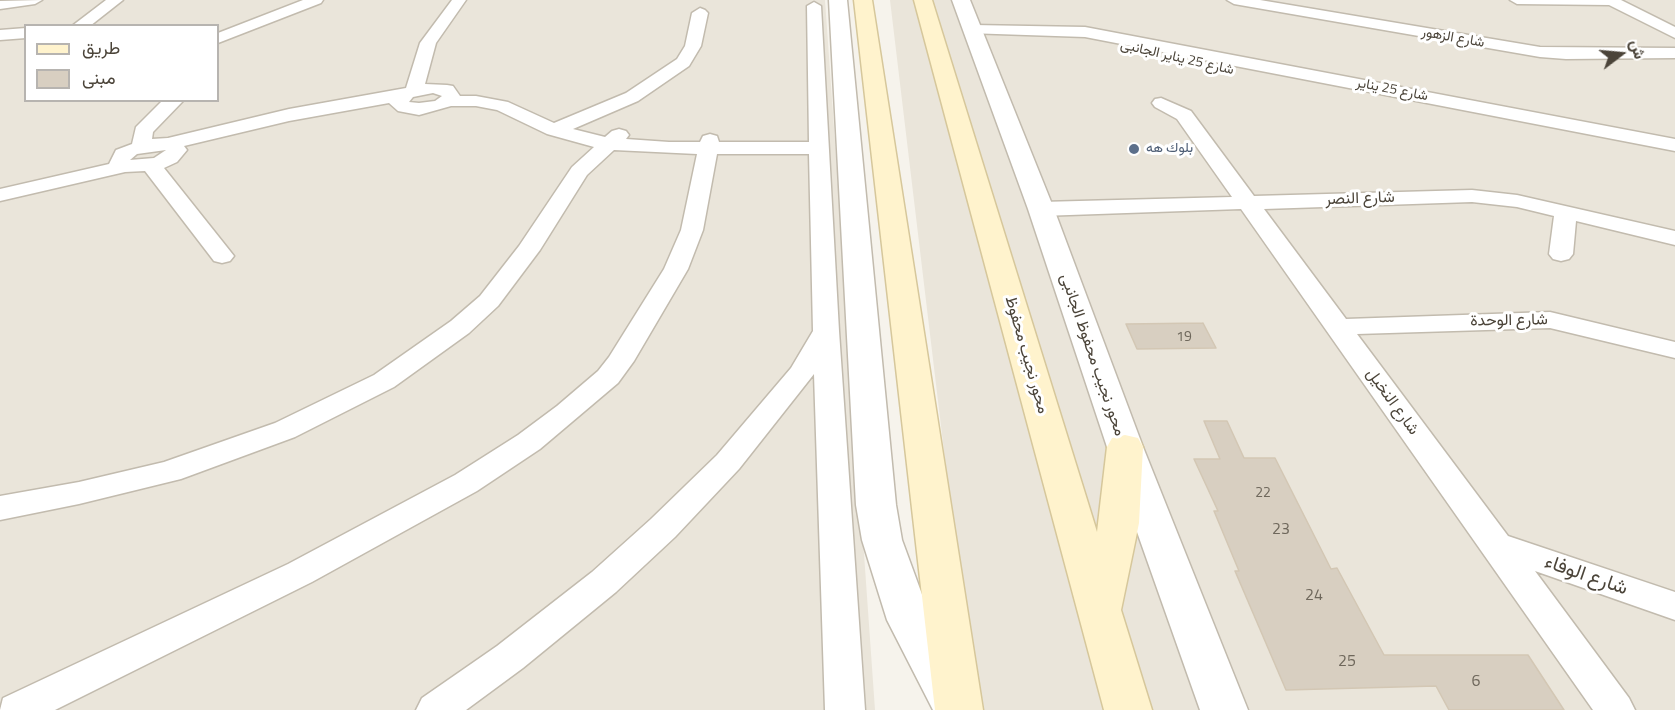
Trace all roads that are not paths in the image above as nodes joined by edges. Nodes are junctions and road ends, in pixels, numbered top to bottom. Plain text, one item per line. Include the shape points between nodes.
1 (34, 0) edge
2 (116, 0) edge
3 (316, 0) edge
4 (459, 0) edge
5 (477, 0) edge
6 (923, 0) edge
7 (961, 0) edge
8 (1234, 0) edge
9 (1516, 0) edge
10 (1612, 1) edge
11 (0, 4) edge
12 (844, 12) edge
13 (700, 13) dead end
14 (82, 24) edge
15 (24, 33) edge
16 (1675, 33) edge
17 (0, 34) edge
18 (976, 36) junction
19 (219, 38) edge
20 (451, 38) dead end
21 (1108, 38) junction
22 (1675, 53) edge
23 (406, 97) junction
24 (173, 102) edge
25 (1161, 103) dead end
26 (1541, 126) junction
27 (562, 127) junction
28 (1625, 129) junction
29 (1675, 131) edge
30 (613, 140) junction
31 (819, 143) junction
32 (709, 144) junction
33 (1675, 146) edge
34 (146, 156) junction
35 (1675, 159) edge
36 (122, 162) junction
37 (0, 184) edge
38 (0, 195) edge
39 (1248, 203) junction
40 (1041, 209) junction
41 (1566, 212) junction
42 (1675, 238) edge
43 (1561, 254) dead end
44 (222, 256) dead end
45 (1339, 327) junction
46 (826, 331) junction
47 (1675, 350) edge
48 (1125, 447) junction
49 (0, 508) edge
50 (1496, 545) junction
51 (1675, 606) edge
52 (1099, 610) junction
53 (17, 710) edge
54 (436, 710) edge
55 (845, 710) edge
56 (958, 710) edge
57 (1128, 710) edge
58 (1224, 710) edge
59 (1616, 710) edge

1 - 11 street
2 - 14 street
3 - 19 street
4 - 23 street via 428,43
5 - 20 street
6 - 52 main road, محور نجيب محفوظ
7 - 18 street, محور نجيب محفوظ الجانبى
8 - 22 street, شارع الزهور via 1540,51
9 - 10 street
10 - 16 street
12 - 31 street
12 - 56 main road
12 - 56 street via 876,505 882,540 909,620
13 - 27 street via 693,46 683,62 632,97
15 - 17 street
18 - 21 street via 1091,41
18 - 40 street, محور نجيب محفوظ الجانبى
21 - 26 street, شارع 25 يناير الجانبى via 1127,49
21 - 28 street, شارع 25 يناير الجانبى via 1123,31 1148,31
23 - 27 street via 443,88
23 - 34 street
24 - 34 street via 143,131
25 - 39 street, شارع النخيل via 1184,115
26 - 28 street
26 - 35 street, شارع 25 يناير الجانبى
27 - 30 street
28 - 29 street, شارع 25 يناير الجانبى
28 - 33 street
30 - 32 street
30 - 49 street via 569,184 528,250 489,301 460,327 384,381 285,430 179,468
31 - 32 street
31 - 46 street
32 - 53 street via 692,230 676,269 608,377 567,413 466,483 353,545
34 - 36 street
34 - 44 street
36 - 37 street
36 - 38 street
39 - 40 street, شارع النصر
39 - 41 street, شارع النصر via 1472,196
39 - 45 street, شارع النخيل
40 - 48 street, محور نجيب محفوظ الجانبى
41 - 42 street, شارع النصر
41 - 43 street
45 - 47 street, شارع الوحدة via 1550,320
45 - 50 street, شارع النخيل
46 - 54 street via 802,372 735,453 663,528 604,582
46 - 55 street
48 - 52 main road via 1119,523
48 - 58 street, محور نجيب محفوظ الجانبى
50 - 51 street, شارع الوفاء
50 - 59 street, شارع النخيل
52 - 57 main road, محور نجيب محفوظ

